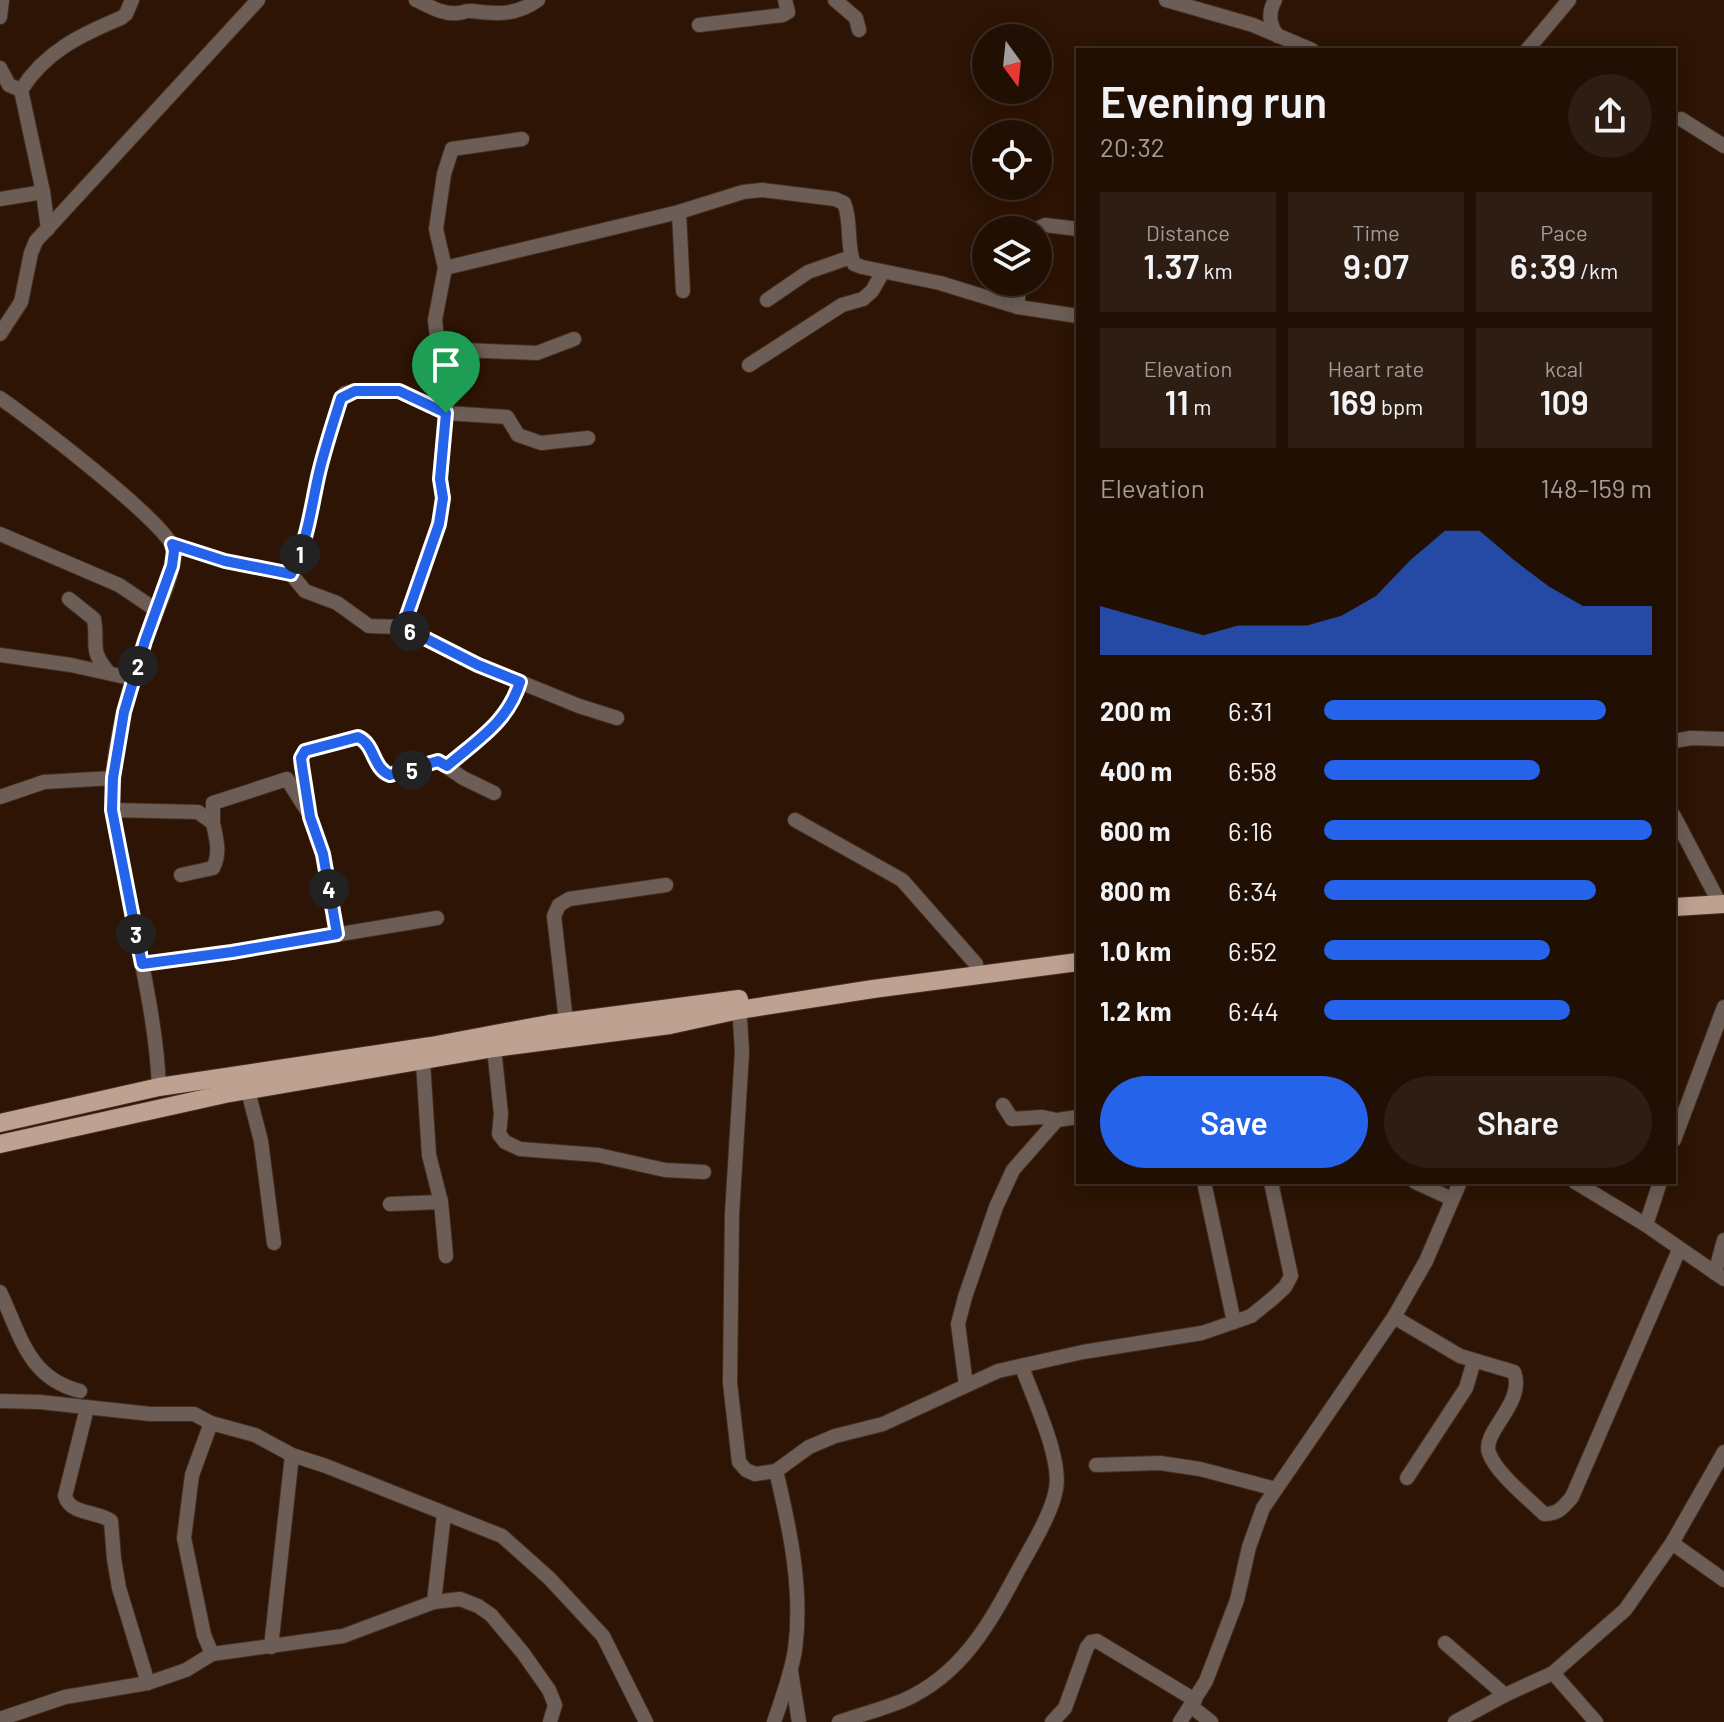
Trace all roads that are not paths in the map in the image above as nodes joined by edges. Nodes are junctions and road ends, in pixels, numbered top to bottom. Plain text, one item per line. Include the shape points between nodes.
1 (2, 0) edge
2 (132, 0) edge
3 (258, 0) edge
4 (416, 0) edge
5 (538, 0) edge
6 (785, 0) edge
7 (835, 0) edge
8 (1166, 0) edge
9 (1275, 0) edge
10 (1569, 0) edge
11 (0, 17) edge
12 (699, 25) dead end
13 (859, 30) dead end
14 (1278, 36) junction
15 (1307, 48) edge
16 (1529, 48) edge
17 (0, 68) edge
18 (21, 90) junction
19 (1681, 119) dead end
20 (522, 139) dead end
21 (1724, 146) edge
22 (43, 192) junction
23 (0, 199) edge
24 (679, 212) junction
25 (1052, 226) edge
26 (48, 229) junction
27 (1076, 229) edge
28 (851, 257) junction
29 (445, 268) junction
30 (883, 272) junction
31 (683, 291) dead end
32 (1018, 296) edge
33 (767, 300) dead end
34 (1018, 307) junction
35 (1076, 316) edge
36 (0, 334) edge
37 (574, 339) dead end
38 (439, 349) junction
39 (749, 365) dead end
40 (0, 398) edge
41 (446, 413) junction
42 (588, 438) dead end
43 (0, 534) edge
44 (172, 544) junction
45 (291, 574) junction
46 (69, 599) dead end
47 (156, 610) junction
48 (403, 627) junction
49 (0, 655) edge
50 (109, 673) junction
51 (134, 679) junction
52 (520, 682) junction
53 (617, 718) dead end
54 (1724, 739) edge
55 (1676, 741) edge
56 (447, 766) junction
57 (113, 778) junction
58 (494, 793) dead end
59 (0, 797) edge
60 (112, 810) junction
61 (310, 817) junction
62 (795, 820) dead end
63 (1676, 820) edge
64 (213, 823) junction
65 (181, 875) dead end
66 (666, 885) dead end
67 (1676, 907) edge
68 (1723, 907) edge
69 (1676, 917) edge
70 (437, 918) dead end
71 (337, 934) junction
72 (1076, 951) edge
73 (1076, 962) edge
74 (142, 964) junction
75 (976, 964) junction
76 (739, 1005) junction
77 (1724, 1007) edge
78 (566, 1021) junction
79 (494, 1048) junction
80 (423, 1062) junction
81 (159, 1087) junction
82 (248, 1091) junction
83 (1003, 1105) dead end
84 (1076, 1117) edge
85 (1677, 1118) edge
86 (1057, 1120) junction
87 (0, 1123) edge
88 (0, 1144) edge
89 (704, 1172) dead end
90 (1204, 1184) edge
91 (1271, 1184) edge
92 (1419, 1184) edge
93 (1459, 1184) edge
94 (1578, 1184) edge
95 (1659, 1184) edge
96 (1452, 1199) junction
97 (441, 1202) junction
98 (390, 1204) dead end
99 (1646, 1225) junction
100 (1724, 1240) edge
101 (274, 1243) dead end
102 (1679, 1250) junction
103 (446, 1256) dead end
104 (1720, 1276) edge
105 (0, 1292) edge
106 (1394, 1317) junction
107 (1234, 1322) junction
108 (1474, 1361) junction
109 (1022, 1367) junction
110 (966, 1385) junction
111 (80, 1391) dead end
112 (0, 1401) edge
113 (87, 1408) junction
114 (211, 1423) junction
115 (1724, 1452) edge
116 (292, 1455) junction
117 (1096, 1465) dead end
118 (776, 1471) junction
119 (1407, 1478) dead end
120 (1276, 1489) junction
121 (444, 1514) junction
122 (1672, 1543) junction
123 (1724, 1580) edge
124 (434, 1602) junction
125 (1445, 1643) dead end
126 (271, 1647) junction
127 (212, 1654) junction
128 (791, 1666) junction
129 (1553, 1673) junction
130 (148, 1683) junction
131 (1505, 1695) junction
132 (1193, 1703) junction
133 (0, 1719) edge
134 (550, 1722) edge
135 (646, 1722) edge
136 (774, 1722) edge
137 (799, 1722) edge
138 (839, 1722) edge
139 (1052, 1722) edge
140 (1180, 1722) edge
141 (1211, 1722) edge
142 (1455, 1722) edge
143 (1596, 1722) edge

1 - 11 street
2 - 18 street via 121,18 53,53
3 - 26 street
4 - 5 street via 457,14 505,14
6 - 12 street via 788,12 783,15
7 - 13 street via 856,18
8 - 14 street
9 - 14 street via 1271,28
10 - 16 street
14 - 15 street
17 - 18 street via 9,85
18 - 22 street
19 - 21 street
20 - 29 street via 450,152 437,212 438,249
22 - 23 street
22 - 26 street
24 - 28 street via 762,190 835,199 848,212
24 - 29 street
24 - 31 street
25 - 27 street
26 - 36 street via 36,241 21,302
28 - 30 street via 854,264
28 - 33 street via 808,272
29 - 38 street via 435,320
30 - 34 street
30 - 39 street via 863,299 842,305
32 - 34 street
34 - 35 street
37 - 38 street via 537,353
38 - 41 street
40 - 44 street via 111,486
41 - 42 street via 507,417 518,435 541,443
41 - 45 street via 399,391 355,391 341,398 303,549
41 - 48 street via 439,524
43 - 47 street via 127,589
44 - 45 street
44 - 47 street via 172,566
45 - 48 street via 305,591 337,603 369,626
46 - 50 street via 94,619 97,659
47 - 51 street
48 - 52 street
49 - 50 street
50 - 51 street
51 - 57 street
52 - 53 street
52 - 56 street via 503,718
54 - 55 street
56 - 58 street
56 - 61 street via 438,761 390,775 358,737 305,751 301,758
57 - 59 street via 44,782
57 - 60 street
60 - 64 street via 198,812
60 - 74 street
61 - 64 street via 287,779 213,803
61 - 71 street via 323,854
62 - 75 street via 902,880
63 - 68 street
64 - 65 street via 218,847 213,868
66 - 78 street via 569,899 559,905 554,916
67 - 68 main road
68 - 69 main road
70 - 71 street
71 - 74 street
72 - 75 main road
73 - 76 main road
74 - 81 street
75 - 76 main road
76 - 78 main road
76 - 79 main road via 670,1025
76 - 118 street via 742,1052 732,1214 730,1383 739,1462 755,1474
77 - 85 street
78 - 81 main road
79 - 80 main road
79 - 89 street via 499,1134 505,1142 520,1149
80 - 82 main road
80 - 97 street via 429,1155
81 - 87 main road
82 - 88 main road
82 - 101 street via 261,1141
83 - 86 street via 1012,1119
84 - 86 street
86 - 110 street via 1013,1170 965,1297 958,1324
90 - 107 street
91 - 107 street via 1291,1276 1251,1316
92 - 96 street
93 - 96 street
94 - 99 street
95 - 99 street
96 - 106 street via 1426,1261
97 - 98 street
97 - 103 street
99 - 102 street
100 - 104 street
102 - 104 street
102 - 108 street via 1572,1497 1559,1512 1544,1514 1489,1454 1517,1381 1514,1372
105 - 111 street via 34,1364 60,1386
106 - 108 street
106 - 120 street
107 - 109 street via 1202,1333
108 - 119 street via 1466,1388
109 - 110 street
109 - 138 street via 1055,1456 1056,1489 1027,1554 989,1626 965,1657 905,1700
110 - 118 street via 883,1424 809,1447
112 - 113 street
113 - 114 street via 194,1414
113 - 130 street via 65,1496 67,1503 111,1521 119,1588
114 - 116 street via 255,1435
114 - 127 street via 192,1475 184,1538
115 - 122 street
116 - 121 street
116 - 126 street
117 - 120 street via 1160,1463
118 - 128 street via 797,1583
120 - 132 street via 1256,1523 1237,1600
121 - 124 street
121 - 135 street via 502,1536 588,1618 608,1644
122 - 123 street
122 - 129 street via 1625,1610
124 - 126 street via 343,1636
124 - 134 street via 460,1599 491,1615 549,1690 555,1705
125 - 131 street
126 - 127 street
127 - 130 street
128 - 136 street
128 - 137 street
129 - 131 street
129 - 143 street
130 - 133 street via 65,1697
131 - 142 street
132 - 139 street via 1097,1641 1087,1647 1065,1708
132 - 140 street
132 - 141 street

